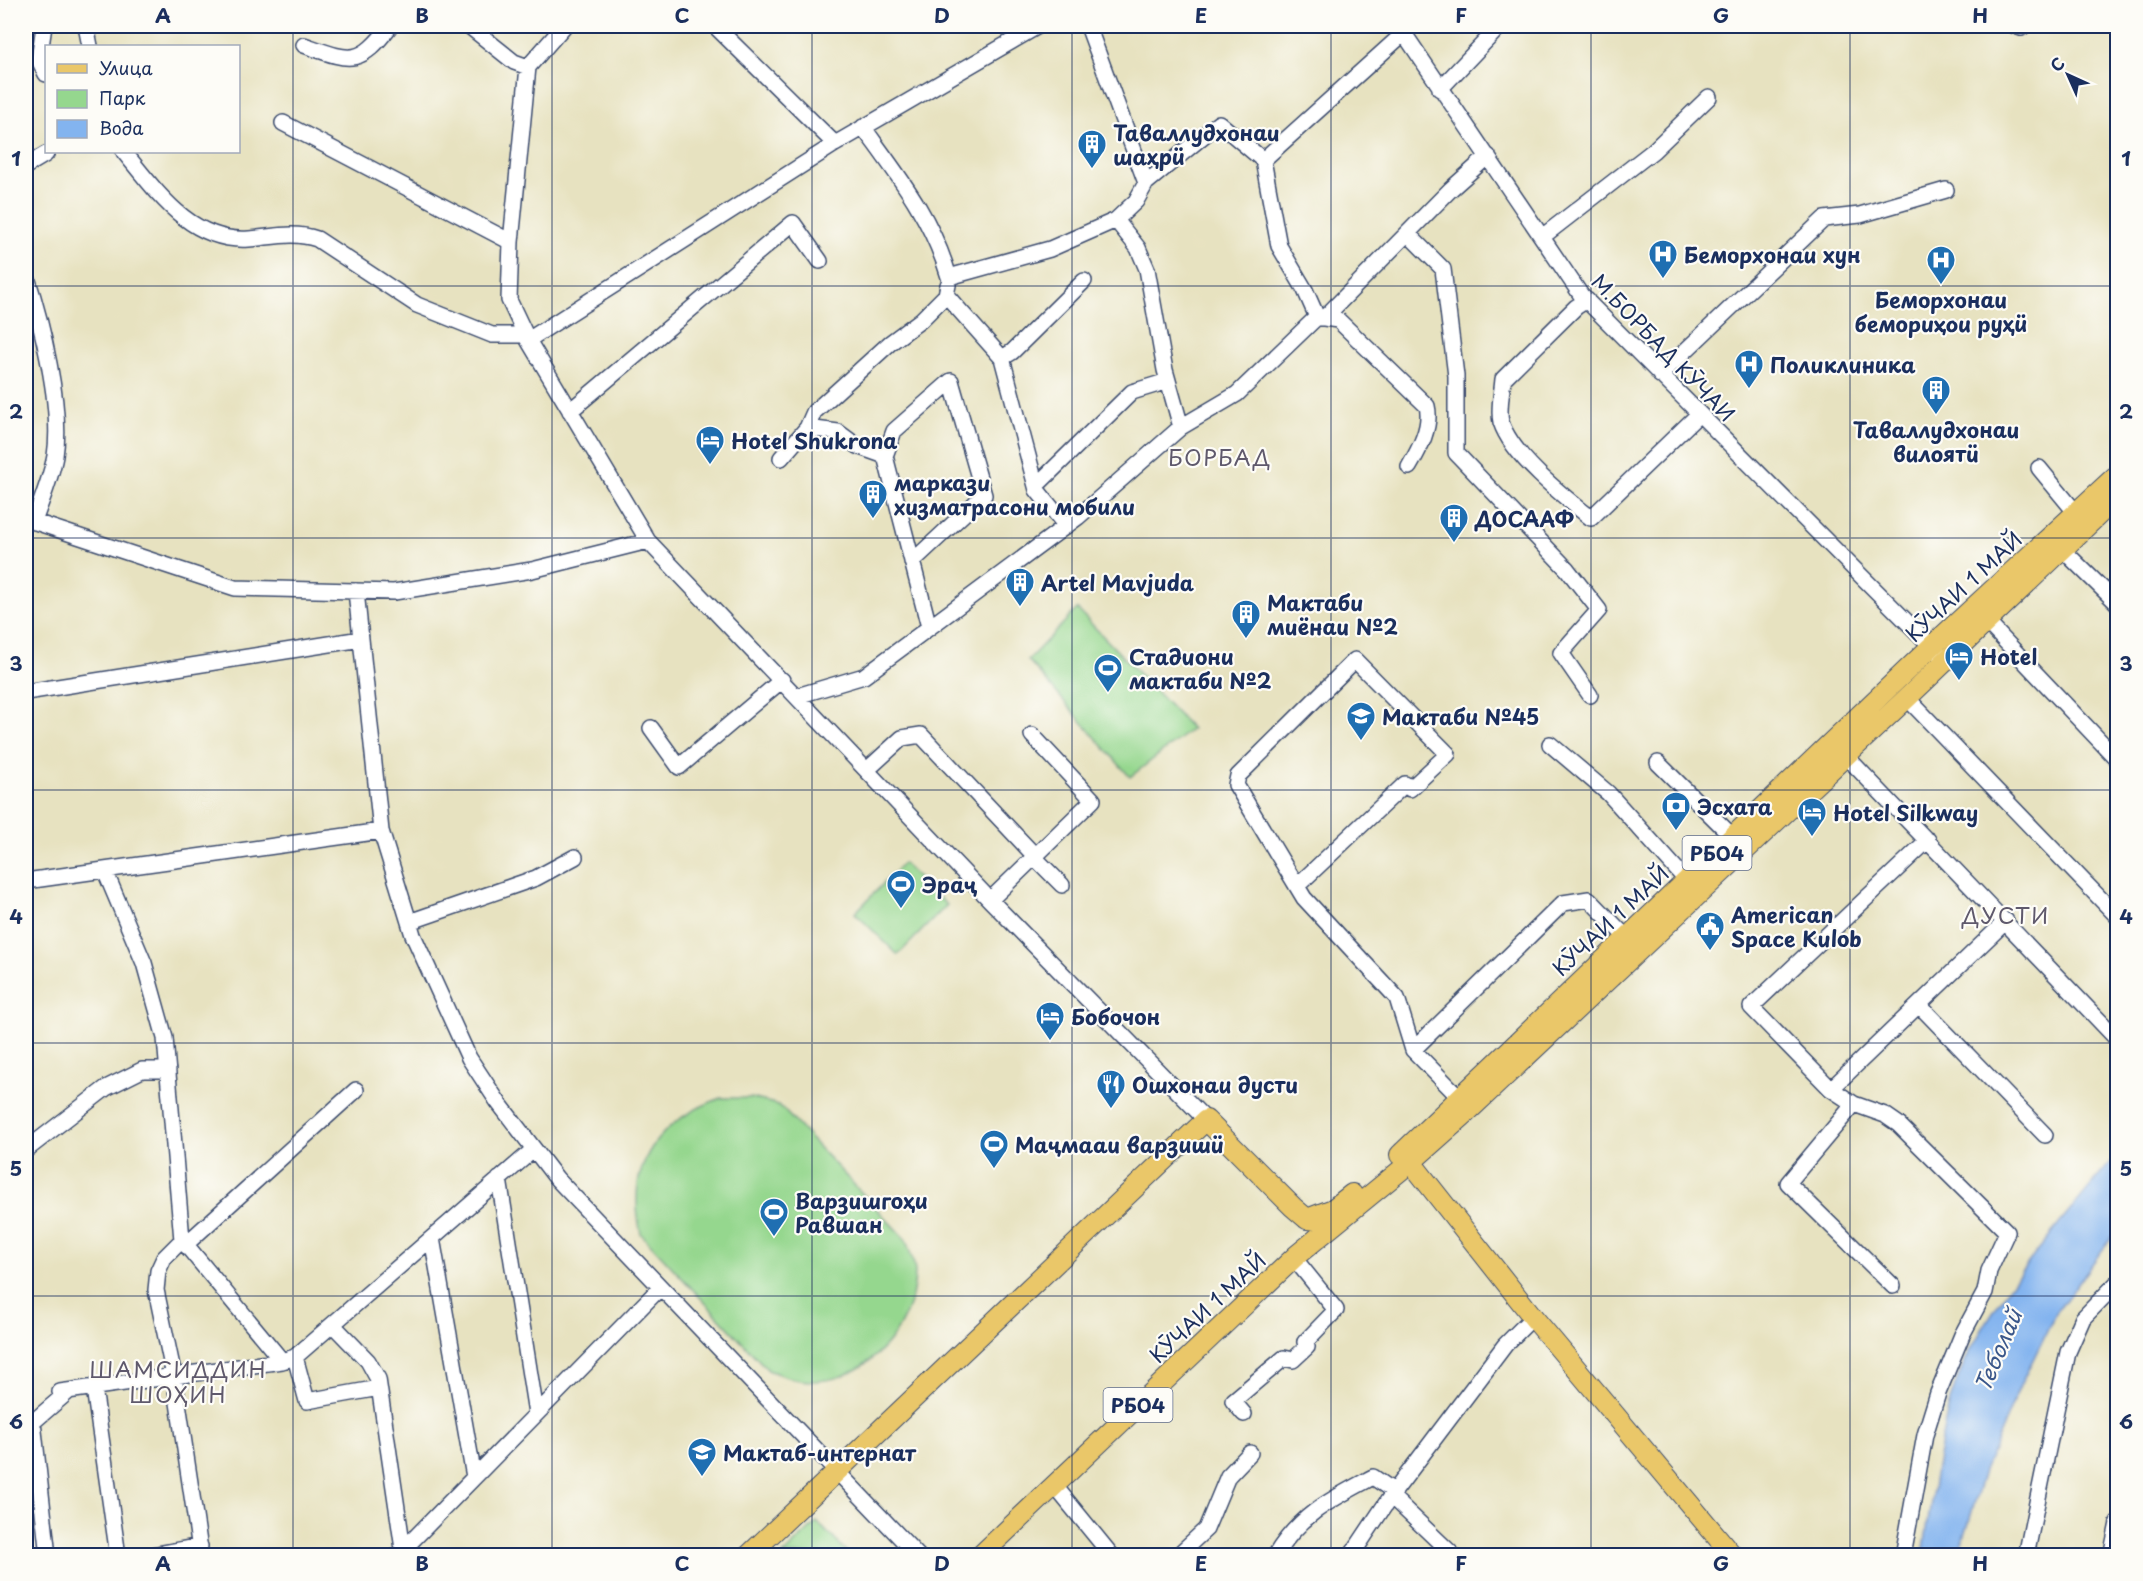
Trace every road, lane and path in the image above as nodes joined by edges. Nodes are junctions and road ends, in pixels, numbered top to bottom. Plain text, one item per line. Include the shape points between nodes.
1 (44, 26) edge
2 (86, 26) edge
3 (390, 26) edge
4 (469, 26) edge
5 (564, 26) edge
6 (715, 26) edge
7 (1038, 26) edge
8 (1088, 26) edge
9 (1500, 26) edge
10 (2015, 26) edge
11 (2024, 26) edge
12 (1401, 29) edge
13 (90, 45) edge
14 (304, 45) dead end
15 (26, 49) edge
16 (39, 60) junction
17 (528, 68) junction
18 (45, 72) edge
19 (1440, 89) junction
20 (1709, 97) dead end
21 (283, 123) dead end
22 (863, 127) junction
23 (835, 144) junction
24 (125, 153) edge
25 (46, 154) dead end
26 (1488, 156) junction
27 (1263, 160) junction
28 (26, 166) edge
29 (1146, 183) junction
30 (1946, 190) dead end
31 (1116, 220) junction
32 (1408, 234) junction
33 (1542, 237) junction
34 (511, 242) junction
35 (820, 261) dead end
36 (26, 274) edge
37 (950, 276) junction
38 (1084, 281) dead end
39 (946, 295) junction
40 (1587, 300) junction
41 (1321, 318) junction
42 (527, 337) junction
43 (1002, 358) junction
44 (1660, 375) junction
45 (1168, 381) junction
46 (570, 411) junction
47 (1458, 411) junction
48 (1429, 414) junction
49 (1700, 414) junction
50 (1180, 427) junction
51 (807, 428) junction
52 (885, 456) junction
53 (781, 458) dead end
54 (1409, 467) dead end
55 (2039, 468) dead end
56 (2118, 474) edge
57 (1036, 486) junction
58 (2118, 496) edge
59 (2076, 513) junction
60 (30, 521) edge
61 (1066, 526) junction
62 (648, 541) junction
63 (2062, 549) junction
64 (912, 562) junction
65 (356, 591) junction
66 (2118, 604) edge
67 (1986, 621) junction
68 (929, 627) junction
69 (361, 639) junction
70 (1939, 653) junction
71 (782, 680) junction
72 (26, 692) edge
73 (1590, 695) dead end
74 (797, 696) junction
75 (1907, 698) junction
76 (651, 728) dead end
77 (1032, 735) dead end
78 (1550, 744) dead end
79 (1845, 755) junction
80 (2118, 760) edge
81 (1658, 763) dead end
82 (867, 770) junction
83 (381, 831) junction
84 (1733, 837) junction
85 (1928, 840) junction
86 (575, 857) dead end
87 (1036, 858) junction
88 (105, 871) junction
89 (26, 881) edge
90 (1687, 881) junction
91 (1062, 885) dead end
92 (1297, 886) junction
93 (990, 900) junction
94 (2118, 917) edge
95 (2006, 921) junction
96 (409, 922) junction
97 (1626, 937) junction
98 (1919, 1005) junction
99 (2116, 1038) edge
100 (1413, 1050) junction
101 (168, 1070) junction
102 (1831, 1089) junction
103 (356, 1090) dead end
104 (1460, 1098) junction
105 (1854, 1104) junction
106 (1206, 1120) junction
107 (2045, 1136) dead end
108 (26, 1150) edge
109 (533, 1150) junction
110 (1407, 1157) junction
111 (499, 1179) junction
112 (1307, 1219) junction
113 (1339, 1220) junction
114 (432, 1238) junction
115 (184, 1242) junction
116 (1295, 1257) junction
117 (2118, 1282) edge
118 (1893, 1287) dead end
119 (660, 1288) junction
120 (1533, 1317) junction
121 (333, 1324) junction
122 (288, 1359) junction
123 (174, 1376) junction
124 (93, 1388) junction
125 (380, 1388) junction
126 (536, 1413) junction
127 (1244, 1414) dead end
128 (29, 1425) edge
129 (1251, 1453) dead end
130 (835, 1472) junction
131 (474, 1477) junction
132 (1054, 1485) junction
133 (1393, 1494) junction
134 (2118, 1523) edge
135 (200, 1551) edge
136 (400, 1552) edge
137 (48, 1556) edge
138 (118, 1556) edge
139 (146, 1556) edge
140 (748, 1556) edge
141 (918, 1556) edge
142 (980, 1556) edge
143 (1112, 1556) edge
144 (1177, 1556) edge
145 (1275, 1556) edge
146 (1351, 1556) edge
147 (1454, 1556) edge
148 (1733, 1556) edge
149 (1903, 1556) edge
150 (2026, 1556) edge
151 (2112, 1556) edge

1 - 16 street
2 - 13 street
3 - 14 street via 361,55 344,59
4 - 17 street via 514,62
5 - 17 street
6 - 23 street
7 - 22 street
8 - 29 street
9 - 19 street
10 - 11 street
12 - 19 street, М.БОРБАД КӮЧАИ
12 - 27 street
15 - 16 street
16 - 18 street
17 - 34 street
19 - 26 street, М.БОРБАД КӮЧАИ
20 - 33 street via 1653,151
21 - 34 street
22 - 23 street
22 - 37 street via 912,194 939,242
23 - 42 street
24 - 42 street via 165,202 207,233 229,240 301,233 317,239 417,305 492,335
25 - 28 street
26 - 32 street
26 - 33 street, М.БОРБАД КӮЧАИ
27 - 29 street via 1219,123
27 - 41 street via 1279,246
29 - 31 street via 1136,201
30 - 44 street via 1860,215 1824,219
31 - 37 street via 1050,249
31 - 45 street via 1138,248 1147,269
32 - 41 street
32 - 47 street via 1443,269
33 - 40 street, М.БОРБАД КӮЧАИ
34 - 42 street via 509,300
35 - 46 street via 793,224
36 - 60 street via 40,318 57,427 55,457
37 - 39 street
38 - 43 street
39 - 43 street
39 - 51 street via 814,412
40 - 44 street, М.БОРБАД КӮЧАИ
40 - 49 street via 1503,379 1501,421 1515,446 1560,493 1591,518
41 - 48 street via 1338,320 1427,406
41 - 50 street via 1237,394
42 - 46 street
43 - 57 street
44 - 49 street, М.БОРБАД КӮЧАИ
45 - 50 street
45 - 57 street via 1132,392
46 - 62 street
47 - 48 street
47 - 73 street via 1456,453 1566,569 1599,610 1561,653
48 - 54 street via 1420,447
49 - 70 street, М.БОРБАД КӮЧАИ
50 - 61 street
51 - 52 street via 838,432 857,446
51 - 53 street
52 - 64 street
52 - 64 street via 894,431 951,381 984,495
55 - 59 street
56 - 59 main road, КӮЧАИ 1 МАЙ / РБ04
57 - 61 street
58 - 63 main road, КӮЧАИ 1 МАЙ / РБ04
59 - 70 main road, КӮЧАИ 1 МАЙ / РБ04
60 - 65 street via 235,588
61 - 68 street
62 - 65 street via 532,570 394,592
62 - 71 street
63 - 66 street
63 - 67 main road, КӮЧАИ 1 МАЙ / РБ04
64 - 68 street
65 - 69 street
67 - 70 main road, КӮЧАИ 1 МАЙ / РБ04
67 - 80 street
68 - 74 street via 864,676
69 - 72 street
69 - 83 street
70 - 75 main road, КӮЧАИ 1 МАЙ / РБ04
70 - 84 main road, КӮЧАИ 1 МАЙ / РБ04
71 - 74 street
71 - 76 street via 679,767
74 - 82 street
75 - 79 main road, КӮЧАИ 1 МАЙ / РБ04
75 - 94 street
77 - 87 street via 1093,800
78 - 90 street via 1608,793
79 - 85 street
79 - 110 main road, КӮЧАИ 1 МАЙ / РБ04
81 - 84 street
82 - 87 street via 902,738 921,735
82 - 93 street
83 - 88 street
83 - 96 street
84 - 90 main road, КӮЧАИ 1 МАЙ / РБ04
85 - 95 street
85 - 102 street via 1751,1007
86 - 96 street via 536,878
87 - 91 street
87 - 93 street
88 - 89 street
88 - 101 street via 144,963 165,1038
90 - 97 main road, КӮЧАИ 1 МАЙ / РБ04
92 - 92 street via 1236,786 1238,776 1355,660 1448,754 1410,789 1405,784
92 - 100 street via 1397,998
93 - 106 street
95 - 98 street
95 - 99 street
96 - 109 street via 469,1058
97 - 100 street via 1589,899 1563,903
97 - 104 main road, КӮЧАИ 1 МАЙ / РБ04
98 - 102 street
98 - 107 street
100 - 104 street
101 - 108 street via 141,1070 106,1088
101 - 115 street
102 - 105 street
103 - 115 street
104 - 110 main road, КӮЧАИ 1 МАЙ / РБ04
105 - 118 street via 1788,1183
105 - 149 street via 1899,1124 2007,1232 1989,1271 1985,1293 1962,1335 1935,1403 1925,1435
106 - 112 main road
106 - 130 main road
109 - 111 street
109 - 119 street
110 - 112 main road, КӮЧАИ 1 МАЙ / РБ04 via 1333,1209
110 - 113 main road, КӮЧАИ 1 МАЙ / РБ04
110 - 120 main road
111 - 114 street
111 - 126 street
112 - 113 main road
112 - 116 main road, РБ04 via 1308,1235
113 - 116 main road, КӮЧАИ 1 МАЙ / РБ04
114 - 121 street
114 - 131 street
115 - 122 street
115 - 123 street via 164,1258 156,1290
116 - 127 street via 1336,1310 1305,1342 1307,1347 1293,1359 1284,1358 1233,1401
116 - 132 main road, КӮЧАИ 1 МАЙ / РБ04
117 - 150 street via 2083,1318 2068,1352
119 - 126 street
119 - 130 street
120 - 133 street via 1505,1345
120 - 148 main road
121 - 122 street
121 - 125 street via 368,1361
122 - 123 street
122 - 125 street via 307,1401
123 - 124 street
123 - 135 street
124 - 128 street via 65,1392
124 - 138 street
125 - 136 street
126 - 131 street
128 - 137 street
129 - 144 street via 1228,1476 1206,1529
130 - 140 main road
130 - 141 street
131 - 136 street
132 - 142 main road, КӮЧАИ 1 МАЙ / РБ04
132 - 143 street
133 - 145 street via 1372,1477 1333,1497 1286,1538
133 - 146 street
133 - 147 street
134 - 151 street
135 - 139 street

